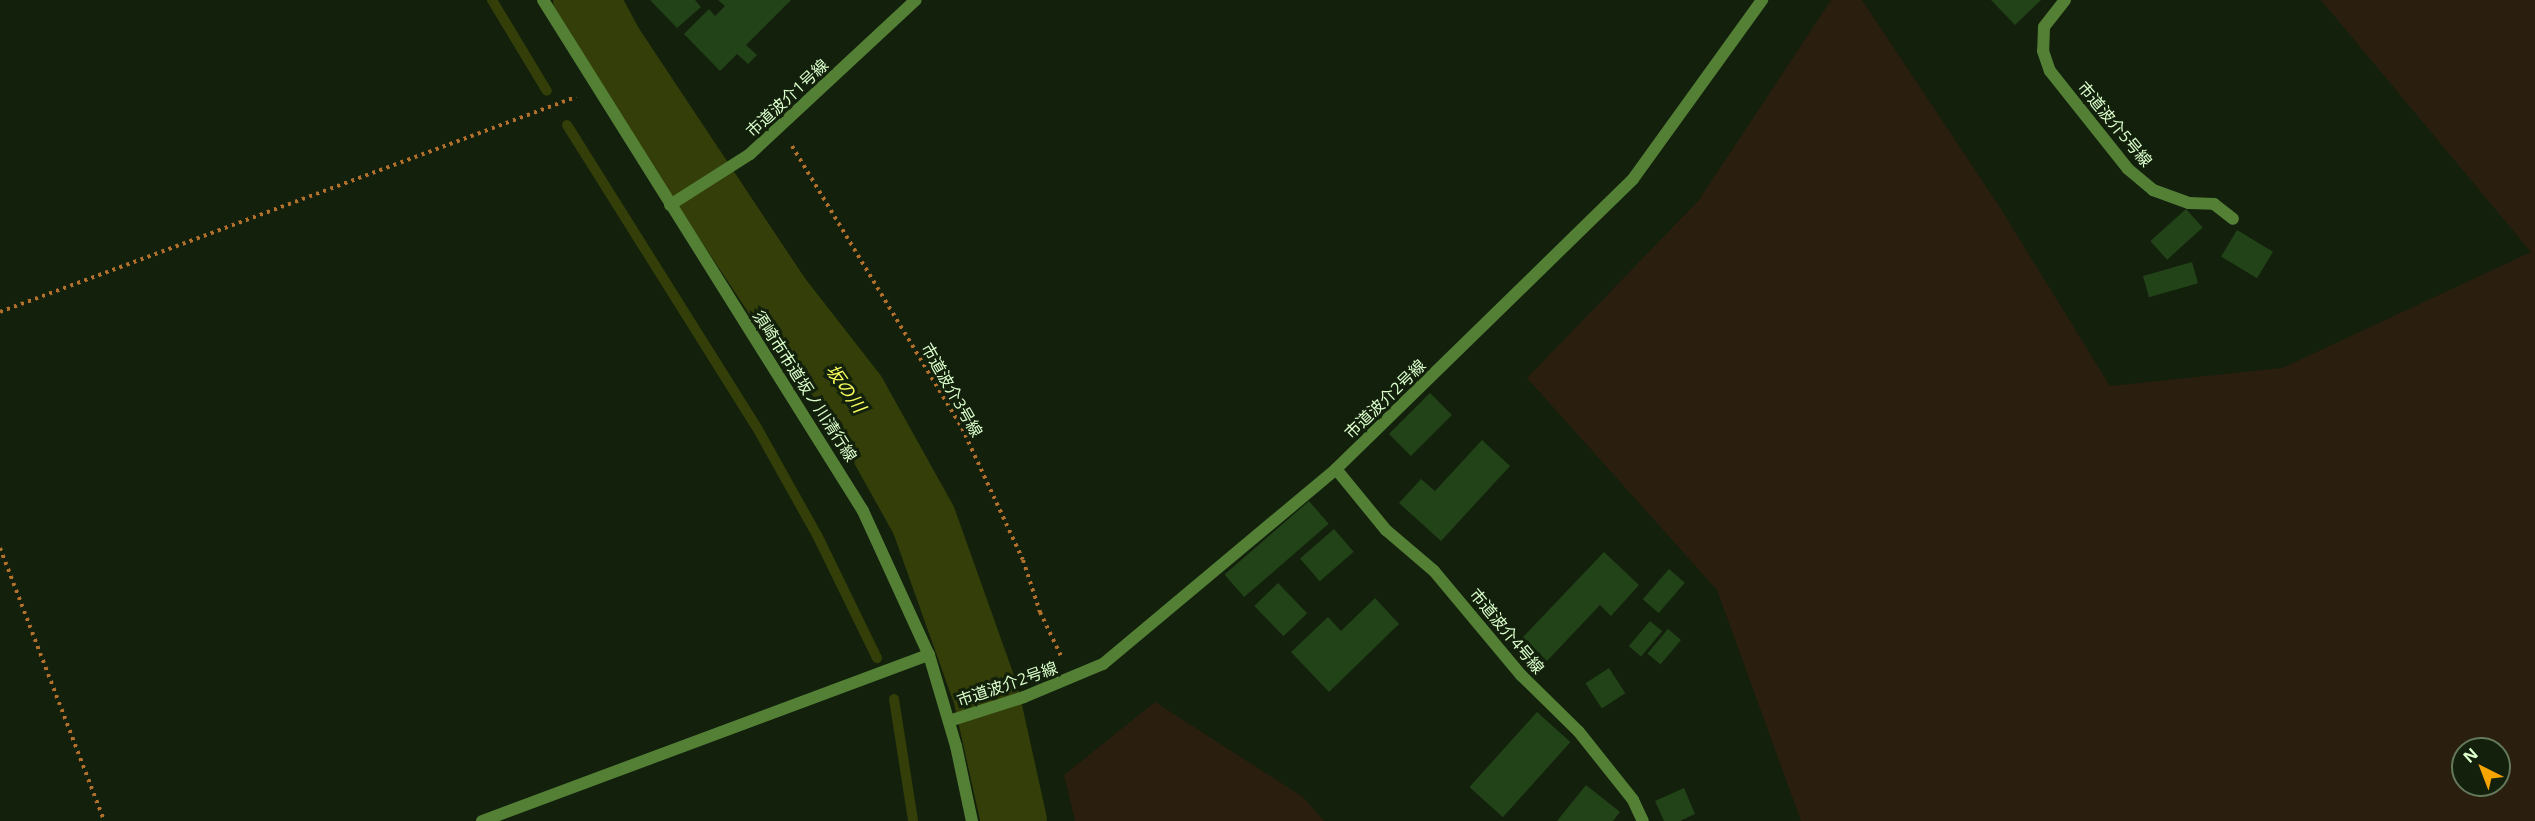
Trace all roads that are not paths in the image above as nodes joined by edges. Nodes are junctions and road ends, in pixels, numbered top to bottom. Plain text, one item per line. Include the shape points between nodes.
1 (543, 0) edge
2 (916, 0) edge
3 (1762, 0) edge
4 (2065, 0) edge
5 (670, 205) junction
6 (2233, 219) dead end
7 (1336, 469) junction
8 (928, 655) junction
9 (949, 720) junction
10 (482, 821) edge
11 (972, 821) edge
12 (1643, 821) edge

1 - 5 street, 須崎市市道坂ノ川清行線
2 - 5 street, 市道波介1号線 via 750,154
3 - 7 street, 市道波介2号線 via 1633,179
4 - 6 street, 市道波介5号線 via 2044,27 2043,51 2049,71 2128,169 2153,190 2189,203 2214,204
5 - 8 street, 須崎市市道坂ノ川清行線 via 863,511
7 - 9 street, 市道波介2号線 via 1103,664 1024,697
7 - 12 street, 市道波介4号線 via 1386,530 1434,571 1527,681 1579,732 1633,800
8 - 9 street, 須崎市市道坂ノ川清行線
8 - 10 street
9 - 11 street, 須崎市市道坂ノ川清行線

